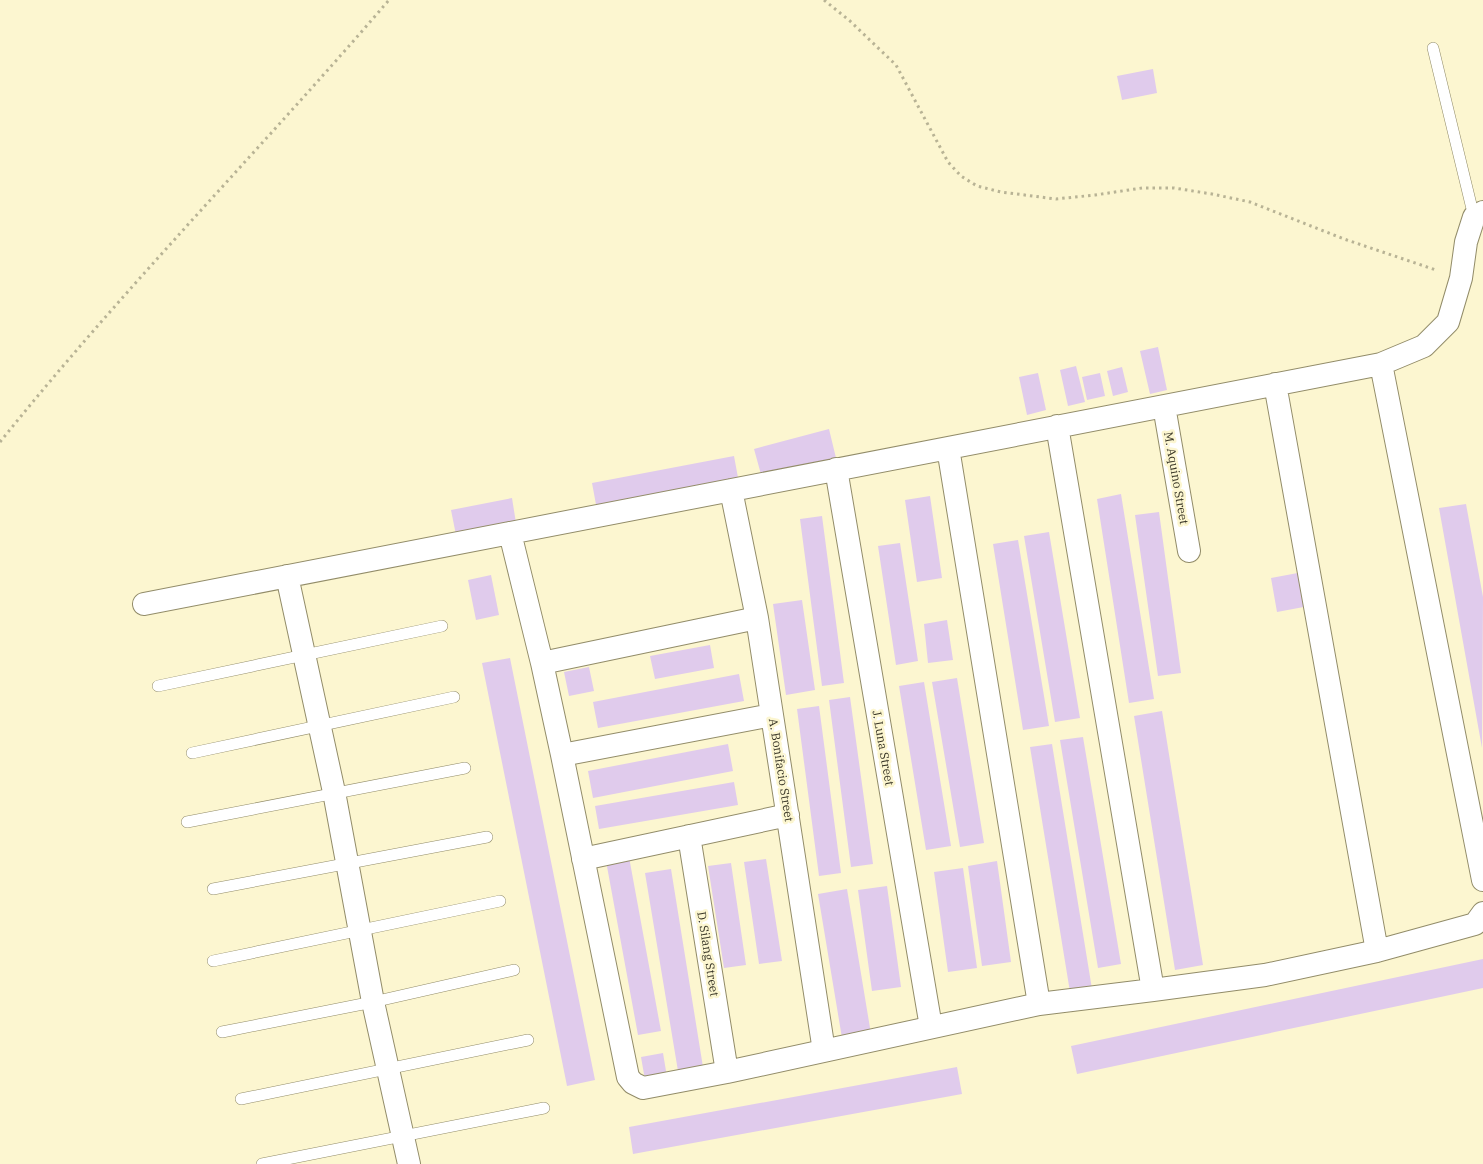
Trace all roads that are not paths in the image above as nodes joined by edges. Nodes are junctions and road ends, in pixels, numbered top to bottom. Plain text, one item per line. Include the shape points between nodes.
1 (1433, 48) dead end
2 (1479, 215) edge
3 (1381, 364) junction
4 (1275, 384) junction
5 (1164, 406) junction
6 (1057, 426) junction
7 (948, 448) junction
8 (836, 469) junction
9 (731, 490) junction
10 (510, 533) junction
11 (1189, 551) dead end
12 (287, 576) junction
13 (144, 604) dead end
14 (757, 618) junction
15 (442, 626) dead end
16 (305, 655) junction
17 (542, 663) junction
18 (158, 686) dead end
19 (454, 697) dead end
20 (772, 716) junction
21 (320, 725) junction
22 (192, 753) dead end
23 (562, 755) junction
24 (465, 768) dead end
25 (334, 792) junction
26 (788, 815) junction
27 (187, 822) dead end
28 (688, 836) junction
29 (487, 837) dead end
30 (583, 859) junction
31 (346, 863) junction
32 (1483, 880) edge
33 (213, 888) dead end
34 (500, 901) dead end
35 (1483, 912) edge
36 (360, 930) junction
37 (1377, 951) junction
38 (213, 961) dead end
39 (514, 970) dead end
40 (1154, 990) junction
41 (373, 1002) junction
42 (1039, 1004) junction
43 (930, 1027) junction
44 (222, 1032) dead end
45 (528, 1040) dead end
46 (824, 1051) junction
47 (389, 1070) junction
48 (727, 1072) junction
49 (240, 1099) dead end
50 (544, 1108) dead end
51 (403, 1136) junction
52 (262, 1164) edge
53 (409, 1164) edge

1 - 2 lane
2 - 3 street via 1466,242 1461,278 1448,322 1424,346
3 - 4 street
3 - 32 street
4 - 5 street
4 - 37 street
5 - 6 street
5 - 11 street, M. Aquino Street
6 - 7 street
6 - 40 street
7 - 8 street
7 - 42 street
8 - 9 street
8 - 43 street, J. Luna Street
9 - 10 street
9 - 14 street, A. Bonifacio Street
10 - 12 street
10 - 17 street
12 - 13 street
12 - 16 street
14 - 17 street
14 - 20 street, A. Bonifacio Street
15 - 16 lane
16 - 18 lane
16 - 21 street
17 - 23 street
19 - 21 lane
20 - 23 street
20 - 26 street, A. Bonifacio Street
21 - 22 lane
21 - 25 street
23 - 30 street
24 - 25 lane
25 - 27 lane
25 - 31 street
26 - 28 street
26 - 46 street, A. Bonifacio Street
28 - 30 street
28 - 48 street, D. Silang Street
29 - 31 lane
30 - 48 street via 628,1077 643,1088
31 - 33 lane
31 - 36 street
34 - 36 lane
35 - 37 street via 1475,924
36 - 38 lane
36 - 41 street
37 - 40 street via 1265,975
39 - 41 lane
40 - 42 street
41 - 44 lane
41 - 47 street
42 - 43 street
43 - 46 street
45 - 47 lane
46 - 48 street
47 - 49 lane
47 - 51 street
50 - 51 lane
51 - 52 lane
51 - 53 street

